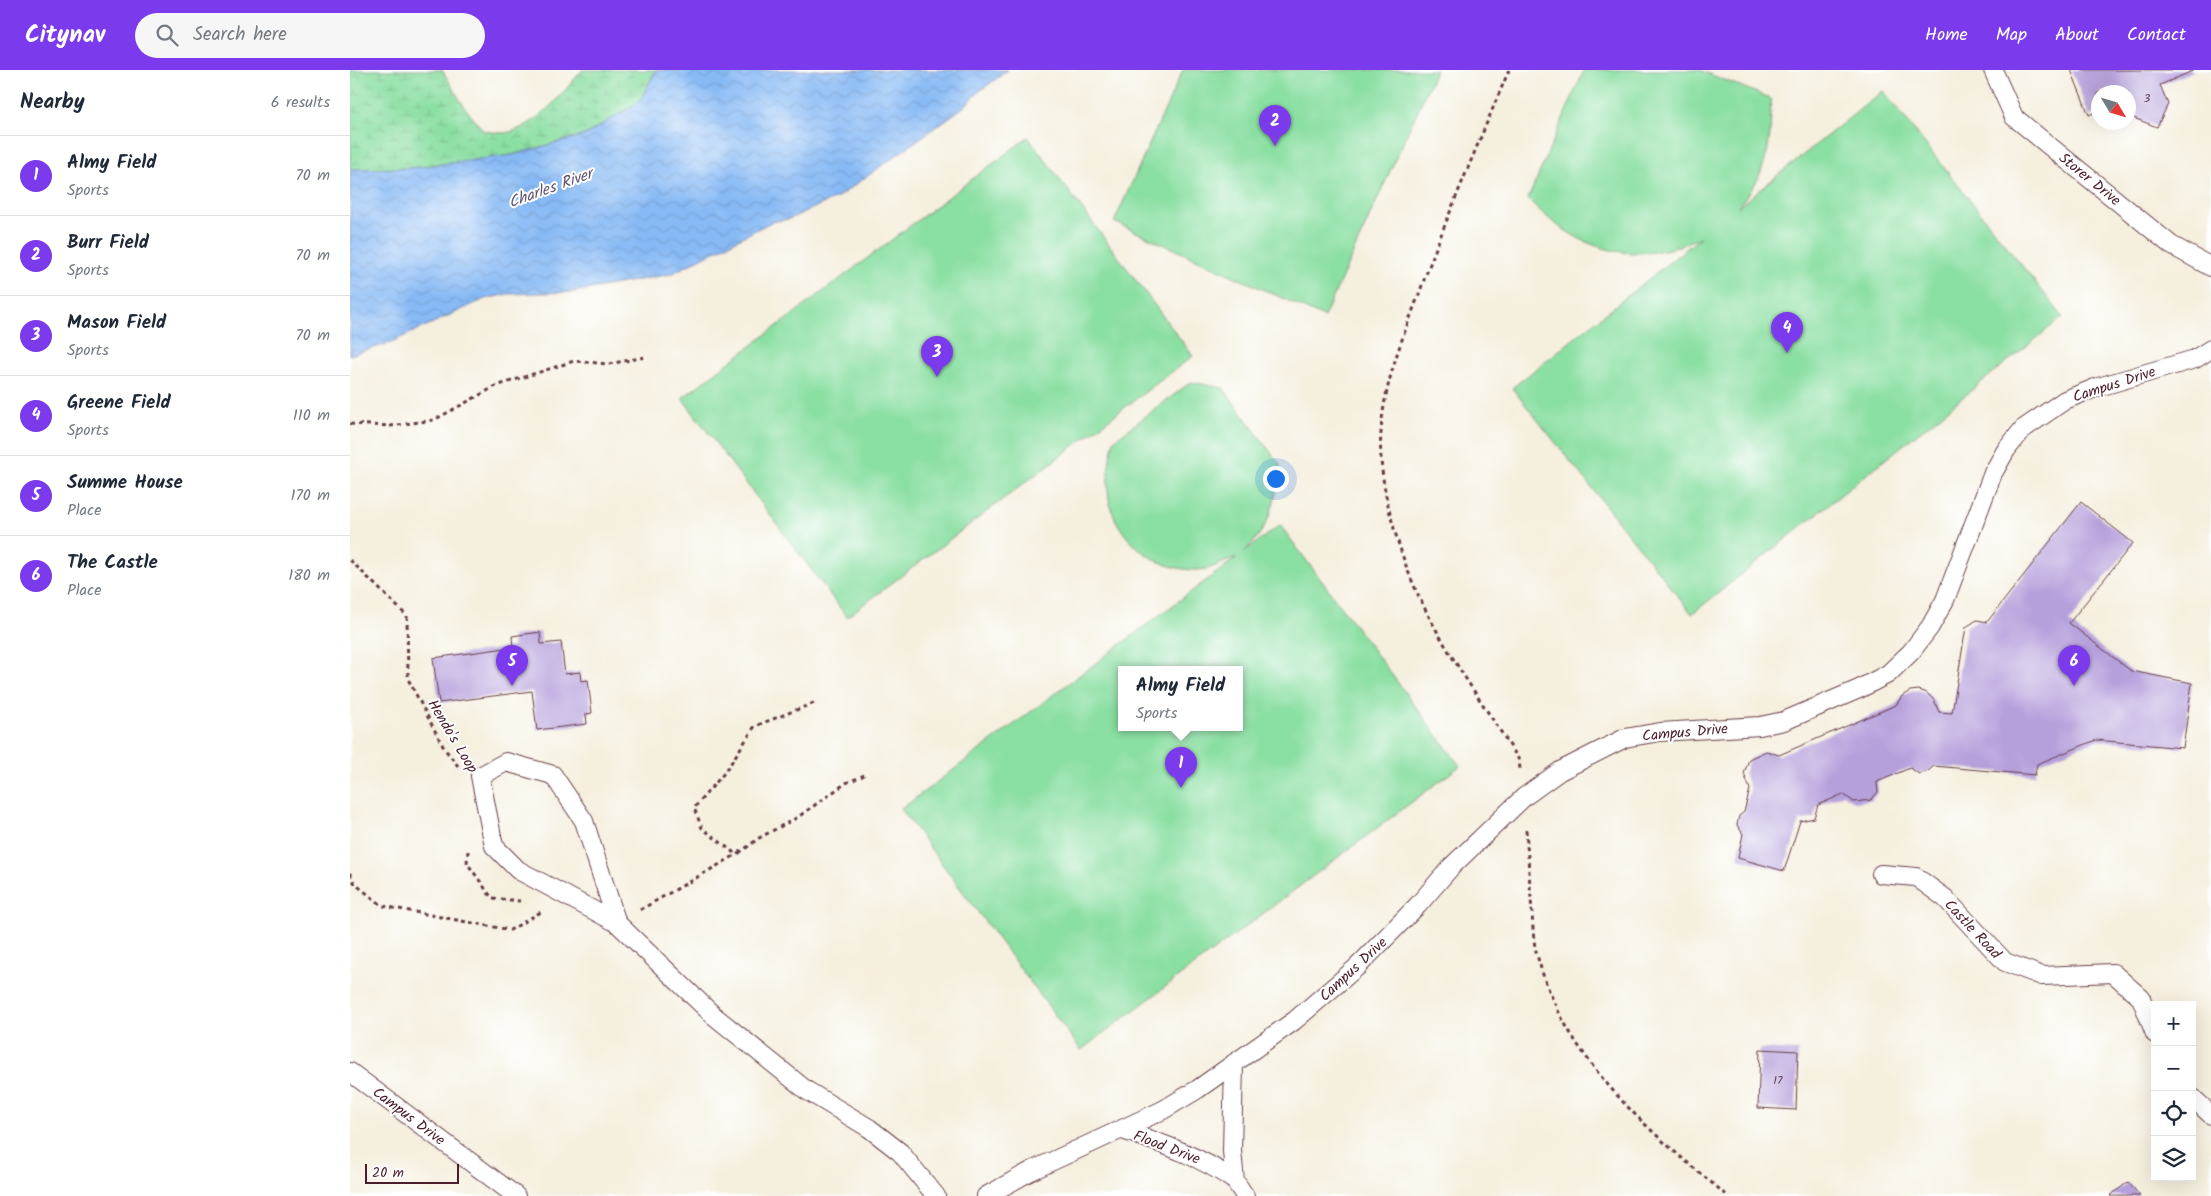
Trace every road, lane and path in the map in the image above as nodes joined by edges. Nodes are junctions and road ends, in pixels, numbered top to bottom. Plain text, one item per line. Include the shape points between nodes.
1 (1509, 70) edge
2 (1993, 70) edge
3 (2211, 267) edge
4 (2211, 349) edge
5 (645, 357) dead end
6 (350, 424) edge
7 (350, 560) edge
8 (814, 703) dead end
9 (462, 771) dead end
10 (867, 774) dead end
11 (1524, 797) junction
12 (469, 846) dead end
13 (742, 851) junction
14 (350, 873) edge
15 (1881, 874) dead end
16 (525, 902) dead end
17 (542, 911) dead end
18 (617, 923) junction
19 (2151, 1024) edge
20 (1234, 1063) junction
21 (350, 1072) edge
22 (2196, 1101) edge
23 (2211, 1115) edge
24 (1123, 1130) junction
25 (1235, 1181) junction
26 (516, 1196) edge
27 (936, 1196) edge
28 (986, 1196) edge
29 (1245, 1196) edge
30 (1728, 1196) edge

1 - 11 path via 1445,222 1395,360 1384,406 1381,466 1403,558 1422,604 1519,760
2 - 3 lane, Storer Drive via 2014,116 2171,245
4 - 11 lane, Campus Drive via 2194,359 2065,400 2023,430 1993,473 1945,600 1911,652 1888,674 1784,721 1625,738 1560,770
5 - 6 path via 609,364 574,361 496,386 434,420 390,426
7 - 9 path, Hendo's Loop via 407,616 408,679 444,748
8 - 13 path via 755,726 725,772 694,808 702,828 733,852
10 - 13 path via 846,783
11 - 20 lane, Campus Drive via 1451,867 1357,967 1294,1021
11 - 30 path via 1535,948 1545,984 1562,1020 1583,1054 1634,1116
12 - 16 path via 467,863 492,898
13 - 18 path
14 - 17 path via 355,884 383,906 470,924 510,930
15 - 19 lane, Castle Road via 1916,878 1945,898 2005,962 2042,976 2113,973 2140,998
18 - 18 lane via 584,821 553,775 506,762 480,776 494,846 518,870
18 - 27 lane via 713,1015 806,1090 869,1128 900,1152
20 - 24 lane, Campus Drive via 1191,1093
20 - 25 lane, Flood Drive via 1231,1122
21 - 26 lane, Campus Drive
22 - 23 lane
24 - 25 lane, Flood Drive via 1185,1151
24 - 28 lane, Campus Drive via 1031,1171
25 - 29 lane, Flood Drive

